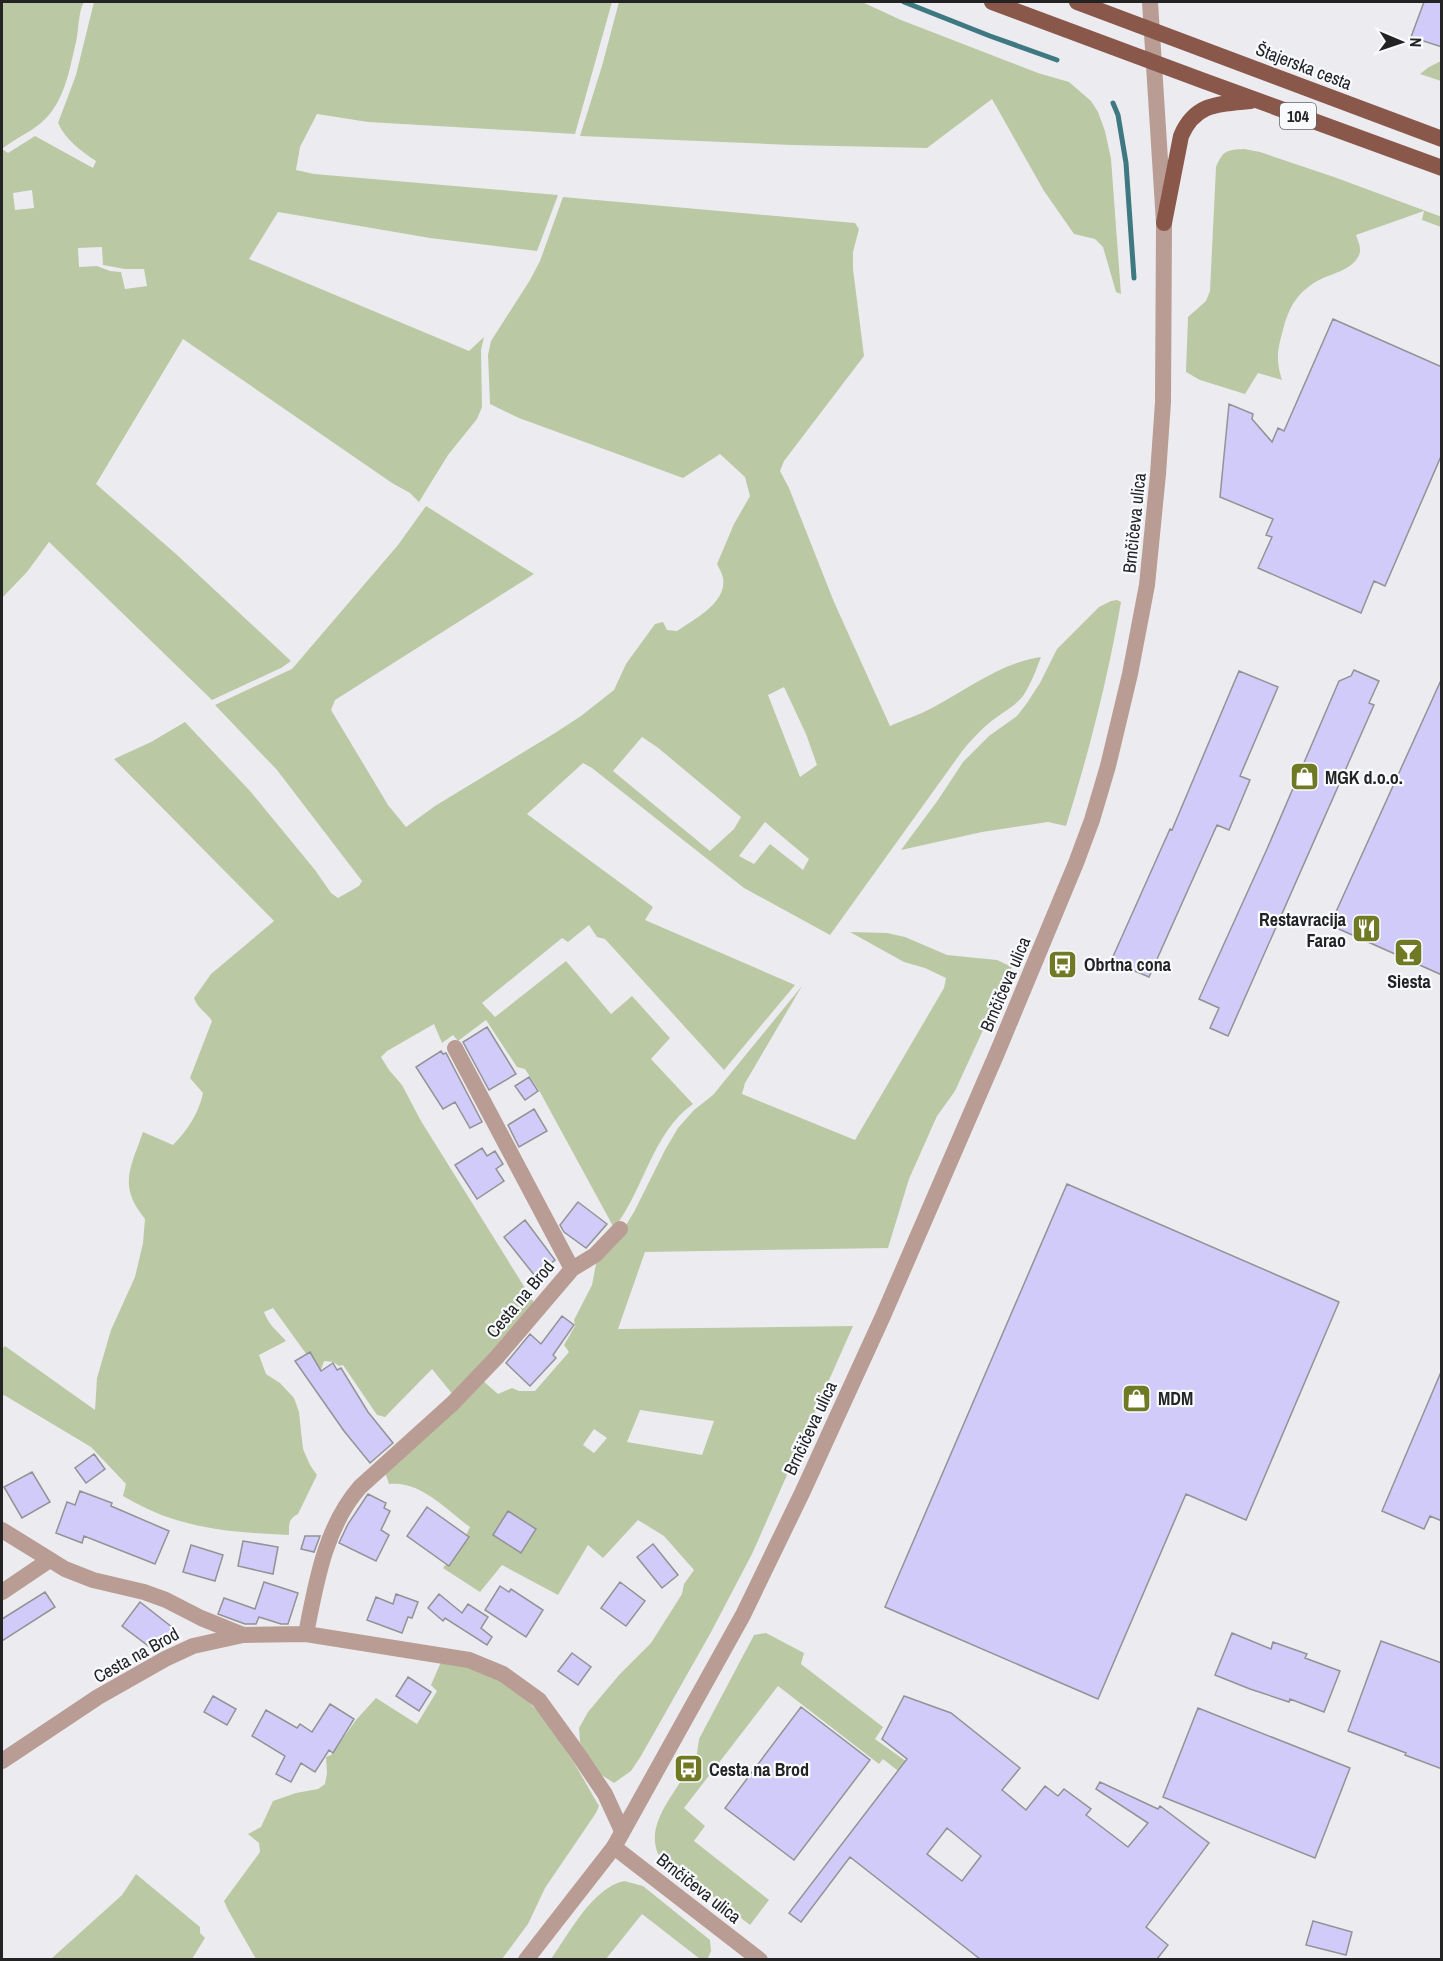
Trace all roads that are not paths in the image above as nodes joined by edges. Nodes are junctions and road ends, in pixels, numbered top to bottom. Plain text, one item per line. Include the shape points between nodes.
1 (993, 2) edge
2 (1077, 2) edge
3 (1150, 2) edge
4 (1152, 30) junction
5 (1154, 63) junction
6 (1257, 101) junction
7 (1442, 140) edge
8 (1442, 168) edge
9 (1164, 223) junction
10 (455, 1048) dead end
11 (620, 1229) dead end
12 (572, 1269) junction
13 (2, 1530) edge
14 (48, 1561) junction
15 (2, 1592) edge
16 (306, 1634) junction
17 (243, 1635) junction
18 (2, 1761) edge
19 (622, 1831) junction
20 (614, 1847) junction
21 (526, 1959) edge
22 (760, 1959) edge

1 - 5 main road, 104
2 - 4 main road, Štajerska cesta / 104
3 - 4 street
4 - 5 street
4 - 7 main road, Štajerska cesta / 104
5 - 6 main road, 104
5 - 9 street, Brnčičeva ulica
6 - 8 main road, 104
6 - 9 main road via 1209,107 1194,114 1185,125
9 - 19 street, Brnčičeva ulica via 1163,402 1147,585 1127,686 1092,820 993,1064 803,1491 743,1615
10 - 12 street
11 - 12 street, Cesta na Brod via 595,1255
12 - 16 street, Cesta na Brod via 453,1403 348,1500 321,1564
13 - 14 street
14 - 15 street
14 - 17 street via 93,1580 166,1600
16 - 17 street, Cesta na Brod
16 - 19 street, Cesta na Brod via 469,1660 503,1674 539,1700 605,1794
17 - 18 street, Cesta na Brod via 193,1646 165,1659
19 - 20 street, Brnčičeva ulica
20 - 21 street, Brnčičeva ulica
20 - 22 street, Brnčičeva ulica

